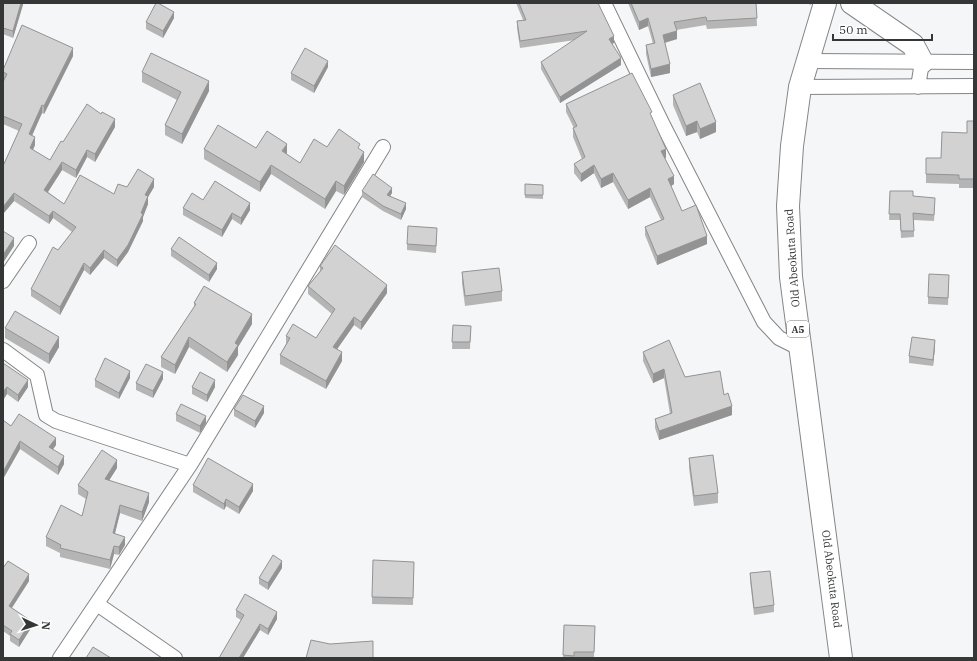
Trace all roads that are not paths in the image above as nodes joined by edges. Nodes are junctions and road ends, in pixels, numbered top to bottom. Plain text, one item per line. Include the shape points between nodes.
1 (604, 3) edge
2 (825, 3) edge
3 (852, 3) edge
4 (808, 61) junction
5 (922, 62) junction
6 (974, 62) edge
7 (974, 86) edge
8 (800, 87) junction
9 (918, 87) junction
10 (383, 147) dead end
11 (29, 242) dead end
12 (3, 281) edge
13 (801, 349) junction
14 (3, 350) edge
15 (190, 465) junction
16 (97, 604) junction
17 (60, 658) edge
18 (175, 658) edge
19 (841, 658) edge

1 - 13 street via 764,322 779,338
2 - 4 highway, Old Abeokuta Road / A5
3 - 5 highway via 913,45
4 - 5 street
4 - 8 highway, Old Abeokuta Road / A5
5 - 6 street
5 - 9 street
7 - 9 street
8 - 9 street
8 - 13 highway, Old Abeokuta Road / A5 via 792,146 788,206 791,277
10 - 15 street
11 - 12 street
13 - 19 highway, Old Abeokuta Road / A5
14 - 15 street via 37,375 46,415 56,421
15 - 16 street
16 - 17 street
16 - 18 street

